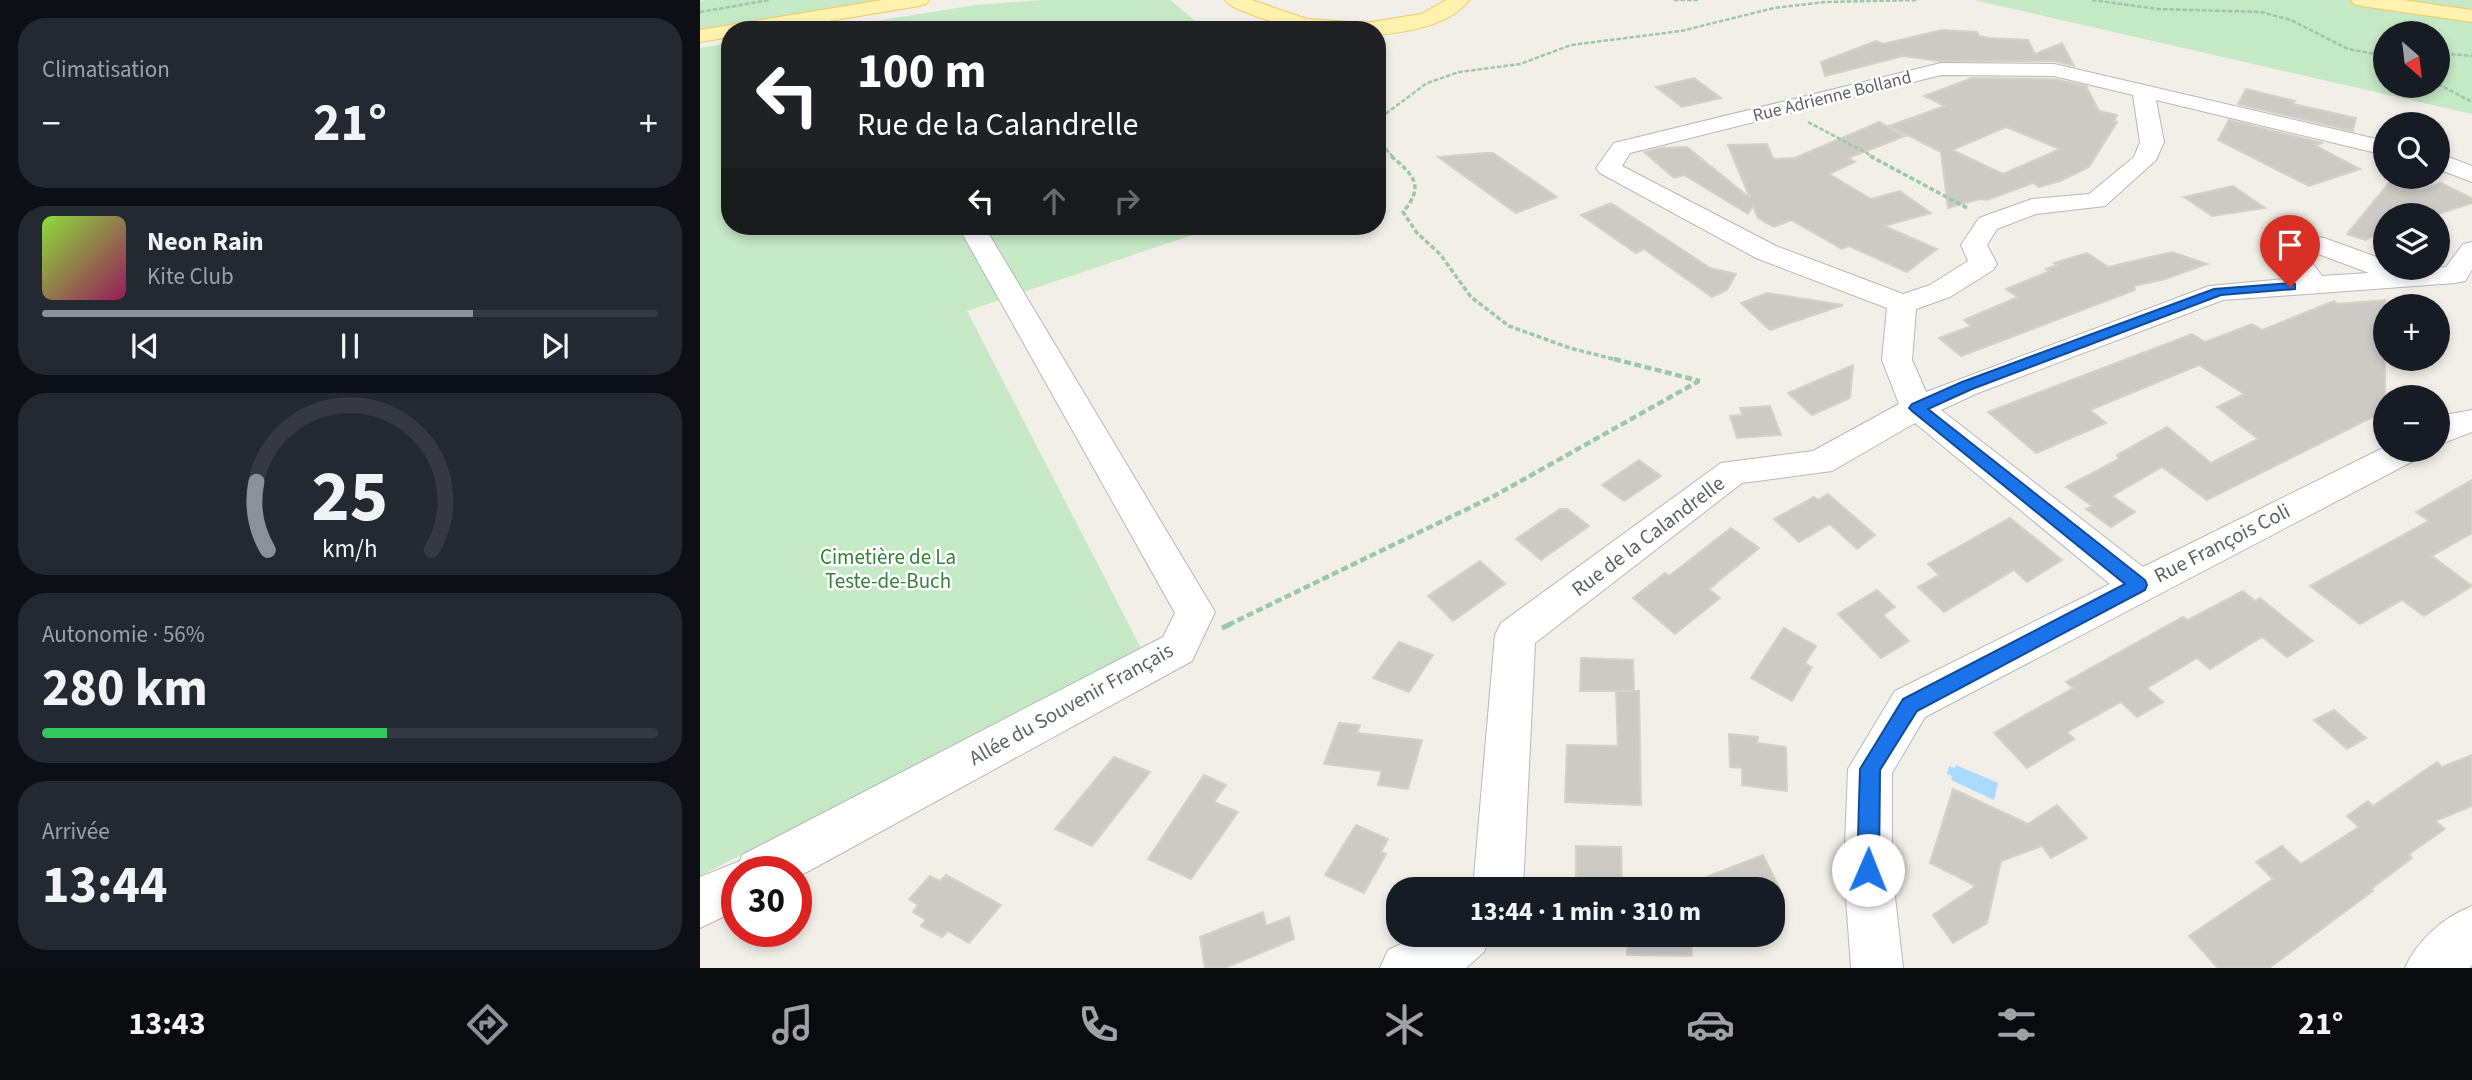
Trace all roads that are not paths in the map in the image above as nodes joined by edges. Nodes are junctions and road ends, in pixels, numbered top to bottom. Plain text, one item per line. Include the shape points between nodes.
1 (919, 0) edge
2 (1235, 0) edge
3 (1279, 0) edge
4 (1447, 0) edge
5 (1459, 0) edge
6 (2361, 0) edge
7 (2472, 16) edge
8 (788, 21) edge
9 (1295, 21) edge
10 (1320, 21) edge
11 (1377, 21) edge
12 (1386, 25) edge
13 (721, 32) edge
14 (700, 36) edge
15 (2143, 90) junction
16 (2373, 145) edge
17 (2450, 165) edge
18 (2472, 175) edge
19 (976, 235) edge
20 (2472, 250) edge
21 (2373, 265) edge
22 (2450, 275) edge
23 (2383, 280) edge
24 (2314, 285) junction
25 (1902, 304) junction
26 (1917, 408) junction
27 (2472, 421) edge
28 (2450, 428) edge
29 (2383, 462) edge
30 (2138, 585) junction
31 (789, 856) edge
32 (1499, 877) edge
33 (721, 892) edge
34 (700, 903) edge
35 (2472, 931) edge
36 (1452, 947) edge
37 (1406, 968) edge
38 (1877, 968) edge
39 (2431, 968) edge

1 - 8 main road
2 - 9 main road
3 - 10 main road via 1286,9
4 - 11 main road via 1412,16
5 - 12 main road via 1419,21
6 - 7 main road
13 - 14 main road
15 - 16 street, Rue Adrienne Bolland
15 - 25 street via 2152,142 2144,160 2096,201 2032,207 1988,224 1974,245 1983,264 1940,291
15 - 25 street, Rue Adrienne Bolland via 2054,70 1941,69 1622,148 1608,168 1766,252
17 - 18 street
19 - 31 street, Allée du Souvenir Français via 1195,612 1178,649
20 - 22 street, Rue de la Calandrelle via 2455,275
21 - 24 street via 2315,244 2295,247 2293,256
23 - 24 street, Rue de la Calandrelle
24 - 26 street, Rue de la Calandrelle via 2219,292
25 - 26 street via 1897,360
26 - 30 street
26 - 32 street, Rue de la Calandrelle via 1821,462 1733,472 1515,635
27 - 28 street
29 - 30 street, Rue François Coli
30 - 38 street, Rue François Coli via 1910,705 1870,769 1868,870
33 - 34 street
35 - 39 street
36 - 37 street

